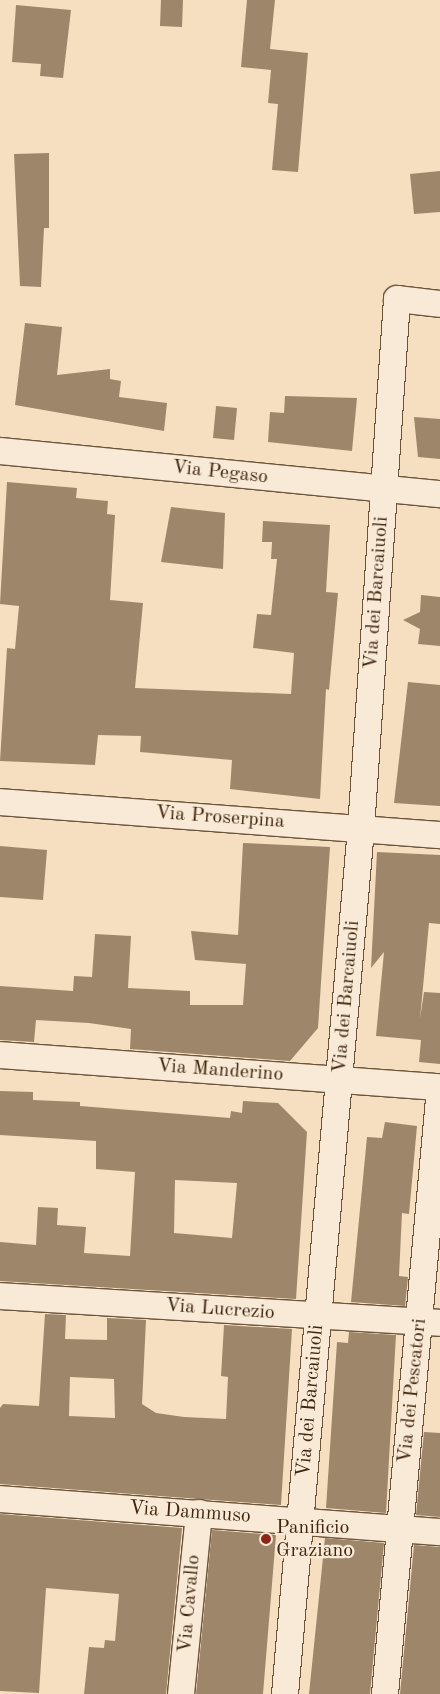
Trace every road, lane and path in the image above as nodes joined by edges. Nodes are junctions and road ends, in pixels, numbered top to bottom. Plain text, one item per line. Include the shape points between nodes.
1 (440, 304) edge
2 (0, 452) edge
3 (384, 489) junction
4 (440, 494) edge
5 (0, 802) edge
6 (362, 829) junction
7 (440, 835) edge
8 (0, 1055) edge
9 (339, 1079) junction
10 (440, 1087) edge
11 (0, 1296) edge
12 (318, 1316) junction
13 (430, 1323) edge
14 (0, 1499) edge
15 (199, 1513) junction
16 (300, 1521) junction
17 (399, 1530) junction
18 (440, 1532) edge
19 (182, 1694) edge
20 (285, 1694) edge
21 (384, 1694) edge

1 - 3 street, Via dei Barcaiuoli via 397,299
2 - 3 street, Via Pegaso
3 - 4 street, Via Pegaso
3 - 6 street, Via dei Barcaiuoli
5 - 6 street, Via Proserpina
6 - 7 street, Via Proserpina
6 - 9 street, Via dei Barcaiuoli
8 - 9 street, Via Manderino
9 - 10 street, Via Manderino
9 - 12 street, Via dei Barcaiuoli
10 - 13 street, Via dei Pescatori
11 - 12 street, Via Lucrezio
12 - 13 street, Via Lucrezio
12 - 16 street, Via dei Barcaiuoli
13 - 17 street, Via dei Pescatori
14 - 15 street, Via Dammuso
15 - 16 street, Via Dammuso
15 - 19 street, Via Cavallo
16 - 17 street, Via Dammuso
16 - 20 street, Via dei Barcaiuoli
17 - 18 street, Via Dammuso
17 - 21 street, Via dei Pescatori

